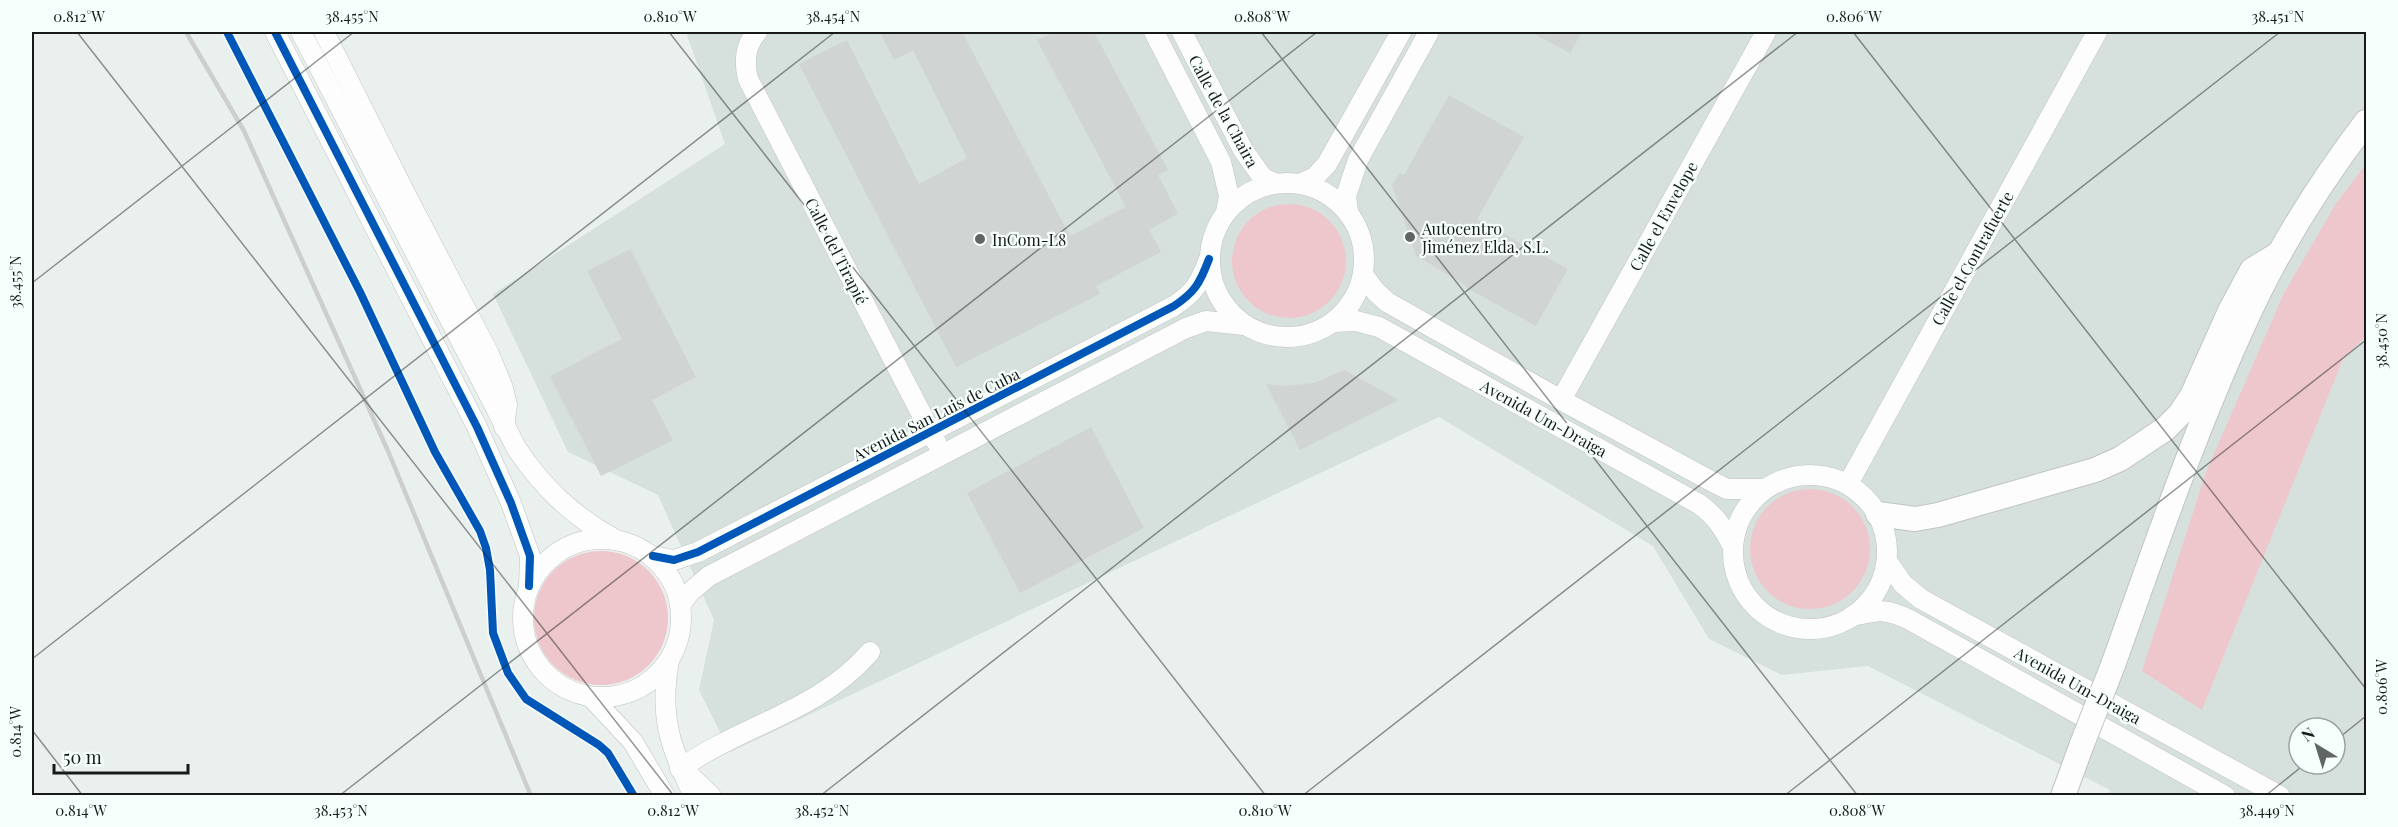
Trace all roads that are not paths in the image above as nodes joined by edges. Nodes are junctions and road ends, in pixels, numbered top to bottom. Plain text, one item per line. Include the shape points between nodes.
1 (275, 32) edge
2 (301, 32) edge
3 (324, 32) edge
4 (1154, 32) edge
5 (1182, 32) edge
6 (1401, 32) edge
7 (1429, 32) edge
8 (1766, 32) edge
9 (2097, 32) edge
10 (753, 38) edge
11 (2367, 122) edge
12 (1274, 183) junction
13 (1302, 183) junction
14 (1348, 211) junction
15 (1226, 212) junction
16 (2280, 253) junction
17 (1209, 260) junction
18 (1364, 276) junction
19 (1334, 322) junction
20 (1244, 325) junction
21 (1561, 400) junction
22 (504, 426) junction
23 (931, 432) junction
24 (942, 454) junction
25 (1848, 484) junction
26 (1765, 489) junction
27 (1878, 514) junction
28 (614, 539) junction
29 (1733, 547) junction
30 (652, 556) junction
31 (1887, 561) junction
32 (530, 586) junction
33 (681, 604) junction
34 (1852, 616) junction
35 (870, 652) dead end
36 (669, 661) junction
37 (591, 697) junction
38 (680, 768) junction
39 (665, 795) edge
40 (694, 795) edge
41 (711, 795) edge
42 (2063, 795) edge
43 (2225, 795) edge
44 (2280, 795) edge

1 - 32 street via 477,427 530,556
2 - 22 street
3 - 22 street via 489,354 507,405
4 - 15 street, Calle de la Chaira via 1221,162 1229,196
5 - 12 street, Calle de la Chaira via 1243,150 1263,178
6 - 13 street via 1327,164 1315,177
7 - 14 street via 1358,160 1346,196
8 - 21 street, Calle el Envelope
9 - 25 street, Calle el Contrafuerte
10 - 23 street, Calle del Tirapié via 745,67 752,86
11 - 16 main road via 2314,196
12 - 13 street
12 - 15 street via 1247,193
13 - 14 street via 1335,198
14 - 18 street via 1360,231 1365,253
15 - 17 street via 1214,234
16 - 27 main road via 2252,270 2192,396 2173,422 2142,446 2095,470 1938,515 1915,519
16 - 42 main road, bridge via 2244,323 2190,453
17 - 20 street via 1213,285 1225,307
17 - 23 street, Avenida San Luis de Cuba via 1191,295 1174,306
18 - 19 street via 1353,301
18 - 21 street, Avenida Um-Draiga via 1387,302
19 - 20 street via 1313,333 1289,338 1265,335
19 - 29 street, Avenida Um-Draiga via 1356,321 1379,327 1699,504 1712,512
20 - 24 street via 1206,321 1186,328
21 - 26 street, Avenida Um-Draiga via 1727,489
22 - 28 street via 548,490 589,525
23 - 24 street, Calle del Tirapié
23 - 30 street, Avenida San Luis de Cuba via 698,552 674,560
24 - 33 street via 710,576 688,593
25 - 26 street via 1828,476 1806,474
25 - 27 street via 1863,494
26 - 29 street via 1743,514
27 - 31 street via 1886,536
28 - 30 street
28 - 32 street via 573,544 555,554 540,568
29 - 34 street via 1739,581 1752,602 1771,618 1787,625 1812,628 1837,624
30 - 33 street via 670,578
31 - 34 street via 1874,595
31 - 44 street, Avenida Um-Draiga via 1903,584 1921,599
32 - 37 street via 523,627 528,647 552,680
33 - 36 street via 678,643
34 - 43 street, Avenida Um-Draiga via 1891,611 1910,620
35 - 38 street via 855,669 800,707
36 - 37 street via 654,678 635,690 613,697
36 - 38 street via 664,685 666,727
37 - 39 street via 633,742
38 - 40 street
38 - 41 street

